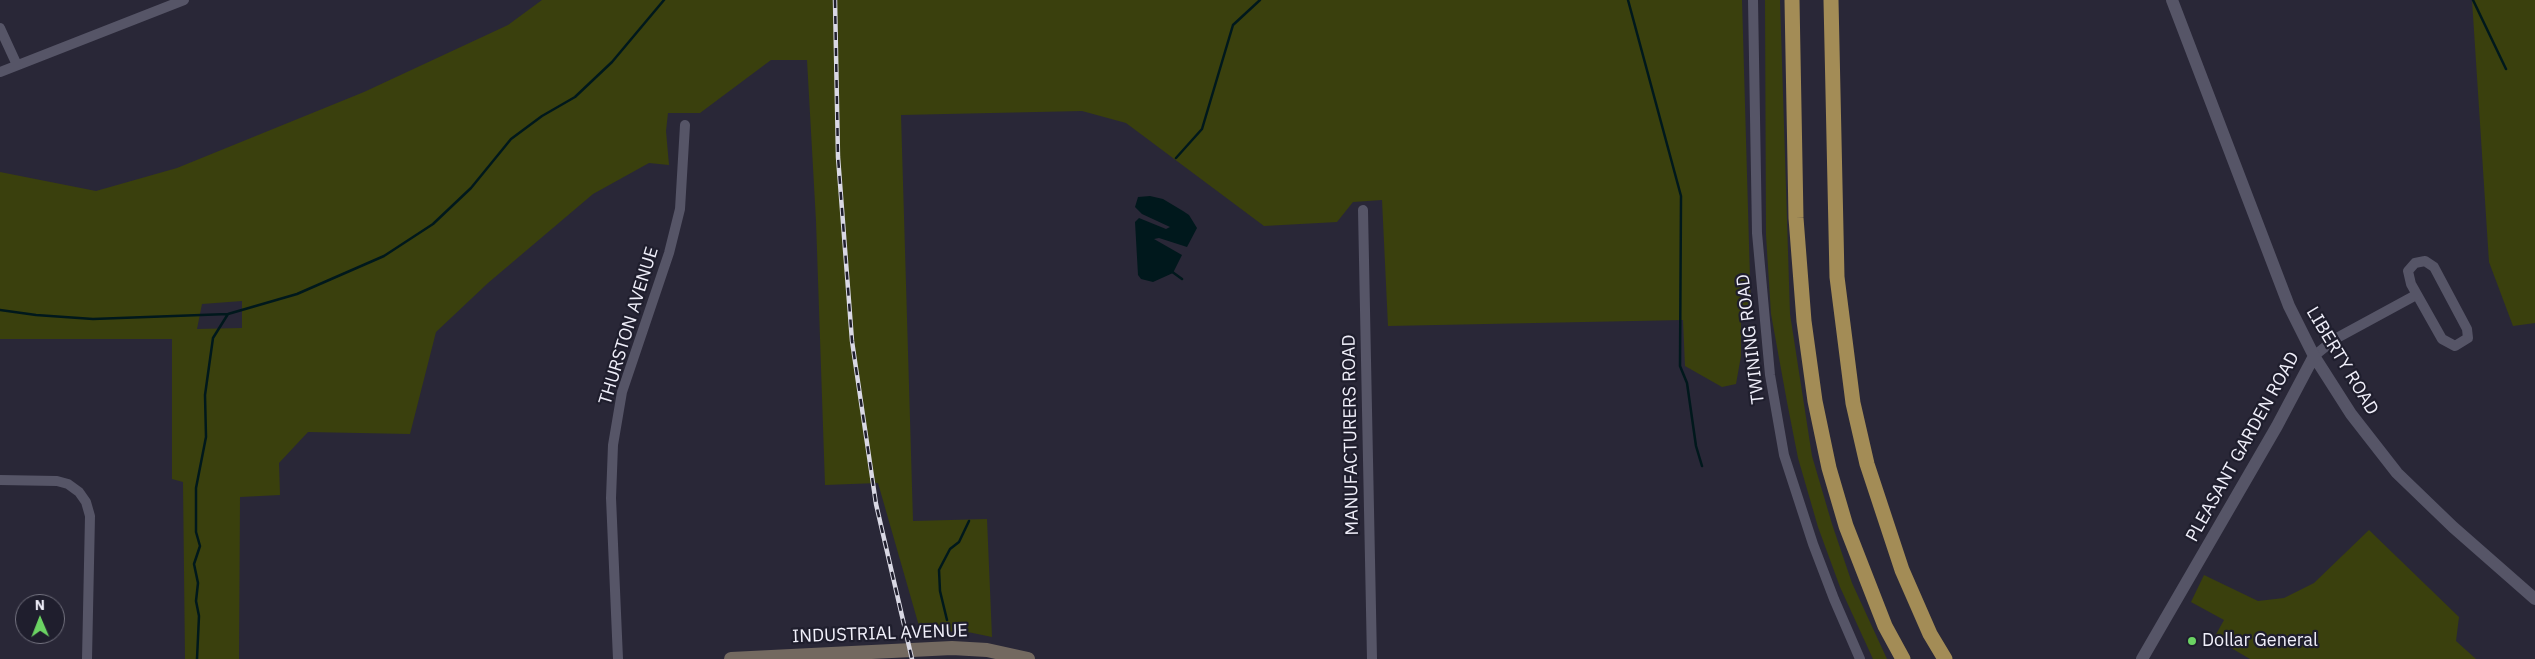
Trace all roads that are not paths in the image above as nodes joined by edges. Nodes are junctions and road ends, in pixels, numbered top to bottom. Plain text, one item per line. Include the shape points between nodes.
1 (184, 0) edge
2 (1753, 0) edge
3 (1792, 0) edge
4 (1831, 0) edge
5 (2172, 0) edge
6 (0, 28) edge
7 (17, 65) junction
8 (0, 72) edge
9 (685, 125) dead end
10 (1363, 210) dead end
11 (2416, 295) junction
12 (2314, 356) junction
13 (0, 480) edge
14 (2535, 599) edge
15 (87, 659) edge
16 (618, 659) edge
17 (731, 659) edge
18 (1028, 659) edge
19 (1372, 659) edge
20 (1860, 659) edge
21 (1903, 659) edge
22 (1944, 659) edge
23 (2142, 659) edge

1 - 7 street
2 - 20 street, TWINING ROAD via 1757,233 1770,375 1790,474 1824,572
3 - 21 highway via 1796,218 1804,321 1815,401 1828,468 1846,526 1875,602
4 - 22 highway via 1837,277 1853,403 1867,464 1899,562
5 - 12 street, LIBERTY ROAD via 2290,306
6 - 7 street
7 - 8 street
9 - 16 street, THURSTON AVENUE via 680,209 669,253 622,392 613,445 611,498
10 - 19 street, MANUFACTURERS ROAD
11 - 11 street via 2442,339 2455,346 2468,338 2458,309 2434,267 2425,261 2415,263 2408,271
11 - 12 street, PLEASANT GARDEN ROAD via 2336,339
12 - 14 street, LIBERTY ROAD via 2351,414 2397,472 2453,527
12 - 23 street, PLEASANT GARDEN ROAD
13 - 15 street via 68,484 86,502 90,516
17 - 18 main road, INDUSTRIAL AVENUE via 952,648 987,650

